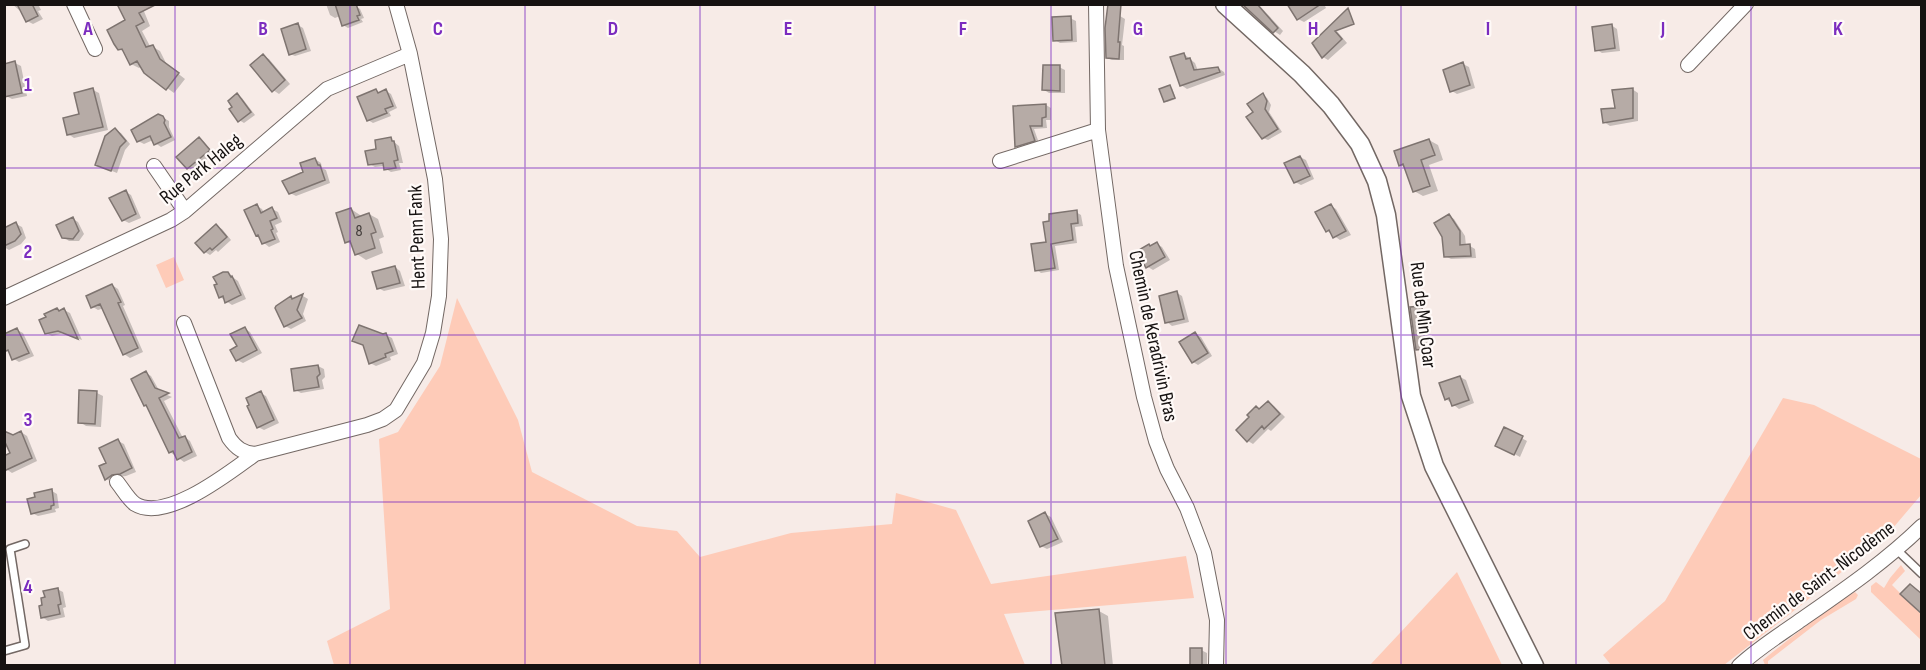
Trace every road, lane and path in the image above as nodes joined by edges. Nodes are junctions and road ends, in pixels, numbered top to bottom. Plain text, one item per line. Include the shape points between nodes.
1 (74, 4) edge
2 (396, 4) edge
3 (1096, 4) edge
4 (1225, 4) edge
5 (1746, 4) edge
6 (95, 49) dead end
7 (410, 54) junction
8 (1688, 65) dead end
9 (1098, 130) junction
10 (1000, 161) dead end
11 (154, 166) dead end
12 (185, 211) junction
13 (4, 298) edge
14 (184, 323) dead end
15 (255, 454) junction
16 (117, 482) dead end
17 (1922, 526) edge
18 (25, 544) dead end
19 (1897, 550) junction
20 (1922, 574) edge
21 (4, 651) edge
22 (1216, 666) edge
23 (1534, 666) edge
24 (1739, 666) edge

1 - 6 street
2 - 7 street, Hent Penn Fank
3 - 9 street, Chemin de Keradrivin Bras
4 - 23 street, Rue de Min Coar via 1302,74 1360,144 1377,181 1386,215 1411,396 1444,485
5 - 8 street
7 - 12 street, Rue Park Haleg via 327,89
7 - 15 street, Hent Penn Fank via 435,179 441,239 440,296 424,363 396,410 383,419
9 - 10 street
9 - 22 street, Chemin de Keradrivin Bras via 1116,266 1144,397 1156,441 1204,554 1217,620
11 - 12 street
12 - 13 street, Rue Park Haleg
14 - 15 street via 229,438 240,450
15 - 16 street, Hent Penn Fank via 187,498 163,507 134,503
17 - 19 street, Chemin de Saint-Nicodème
18 - 21 lane via 9,549 25,645
19 - 20 lane
19 - 24 street, Chemin de Saint-Nicodème

